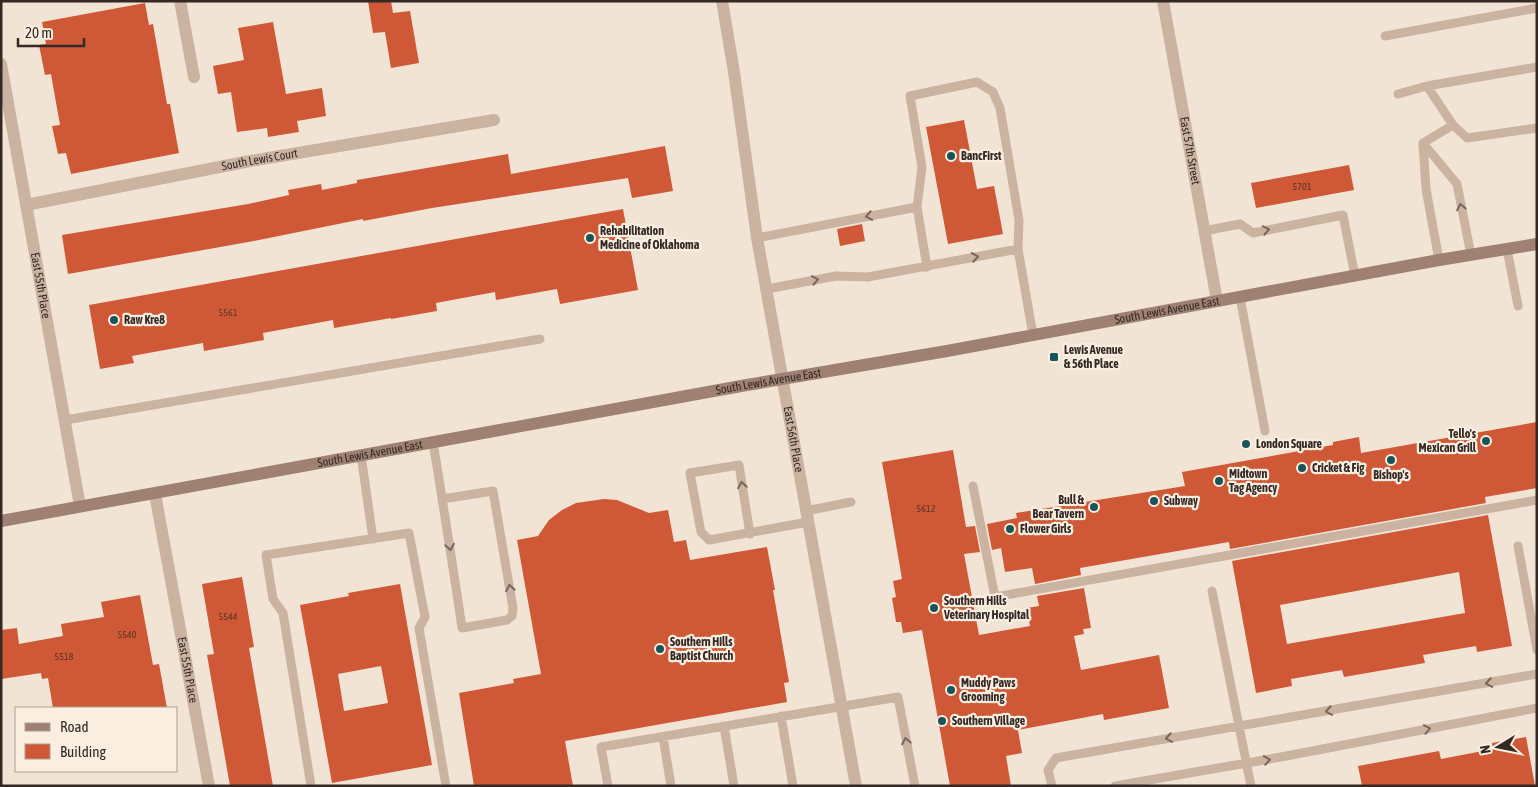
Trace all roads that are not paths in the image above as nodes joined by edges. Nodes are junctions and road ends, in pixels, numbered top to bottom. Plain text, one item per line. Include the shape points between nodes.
1 (180, 1) edge
2 (722, 1) edge
3 (1163, 1) edge
4 (1537, 8) edge
5 (1385, 36) dead end
6 (1, 64) edge
7 (1537, 67) edge
8 (194, 77) dead end
9 (1427, 86) junction
10 (1398, 94) dead end
11 (494, 120) dead end
12 (1453, 125) junction
13 (1537, 128) edge
14 (1423, 143) junction
15 (26, 206) junction
16 (917, 207) junction
17 (1204, 231) junction
18 (757, 238) junction
19 (1537, 244) edge
20 (1018, 249) junction
21 (1508, 249) junction
22 (1471, 255) junction
23 (1440, 260) junction
24 (927, 267) junction
25 (1355, 276) junction
26 (767, 289) junction
27 (1240, 297) junction
28 (1217, 301) junction
29 (1518, 306) dead end
30 (1033, 335) junction
31 (540, 339) dead end
32 (782, 378) junction
33 (65, 420) junction
34 (1265, 431) dead end
35 (433, 442) junction
36 (361, 455) junction
37 (973, 486) dead end
38 (155, 494) junction
39 (442, 499) junction
40 (1537, 500) edge
41 (850, 502) dead end
42 (80, 506) junction
43 (807, 516) junction
44 (1, 521) edge
45 (750, 534) junction
46 (374, 539) junction
47 (1518, 546) dead end
48 (1212, 591) dead end
49 (1537, 650) edge
50 (1537, 674) edge
51 (841, 706) junction
52 (1537, 708) edge
53 (781, 716) junction
54 (724, 726) junction
55 (1239, 726) junction
56 (662, 736) junction
57 (1246, 763) junction
58 (209, 786) edge
59 (311, 786) edge
60 (446, 786) edge
61 (608, 786) edge
62 (671, 786) edge
63 (734, 786) edge
64 (793, 786) edge
65 (856, 786) edge
66 (915, 786) edge
67 (1052, 786) edge
68 (1116, 786) edge
69 (1251, 786) edge

1 - 8 street
2 - 18 street, East 56th Place
3 - 17 street, East 57th Street
4 - 5 lane
6 - 15 street, East 55th Place
7 - 9 lane
9 - 10 lane
9 - 12 lane
11 - 15 street, South Lewis Court via 250,161
12 - 13 lane via 1468,138
12 - 14 lane
22 -> 14 lane via 1457,184
14 - 23 lane via 1426,188
15 - 33 street, East 55th Place
16 -> 18 lane
16 - 20 lane via 922,167 910,96 977,82 993,92 1000,108 1019,220
16 - 24 lane
17 -> 25 lane via 1240,224 1253,233 1343,215
17 - 28 street, East 57th Street
18 - 26 street, East 56th Place
19 - 21 main road, South Lewis Avenue East
24 -> 20 lane
20 - 30 lane
21 - 22 main road, South Lewis Avenue East
21 - 29 lane
22 - 23 main road, South Lewis Avenue East
23 - 25 main road, South Lewis Avenue East
26 -> 24 lane via 836,276 868,277
25 - 27 main road, South Lewis Avenue East
26 - 32 street, East 56th Place
27 - 28 main road, South Lewis Avenue East
27 - 34 lane
28 - 30 main road, South Lewis Avenue East
30 - 32 main road, South Lewis Avenue East
31 - 33 lane
32 - 35 main road, South Lewis Avenue East
32 - 43 street, East 56th Place
33 - 42 street, East 55th Place
35 - 36 main road, South Lewis Avenue East
35 - 39 lane
36 - 38 main road, South Lewis Avenue East
36 - 46 lane
37 - 40 lane via 995,597
38 - 42 main road, South Lewis Avenue East
38 - 58 street, East 55th Place
39 -> 39 lane via 462,628 507,620 512,616 513,608 493,491
41 - 43 lane
42 - 44 main road, South Lewis Avenue East
43 - 45 lane
43 - 51 street, East 56th Place
45 -> 45 lane via 739,465 690,473 701,532 709,540
46 - 59 lane via 266,555 273,600 283,613
46 - 60 lane via 409,533 425,617 419,628
47 - 49 lane
48 - 55 lane
50 -> 55 lane
51 - 53 lane
51 - 65 street, East 56th Place
66 -> 51 lane via 898,697
57 -> 52 lane
53 - 54 lane
53 - 64 lane
54 - 56 lane
54 - 63 lane
55 - 57 lane
55 -> 67 lane via 1056,758 1048,770
56 - 61 lane via 601,747
56 - 62 lane
57 - 68 lane
57 - 69 lane

